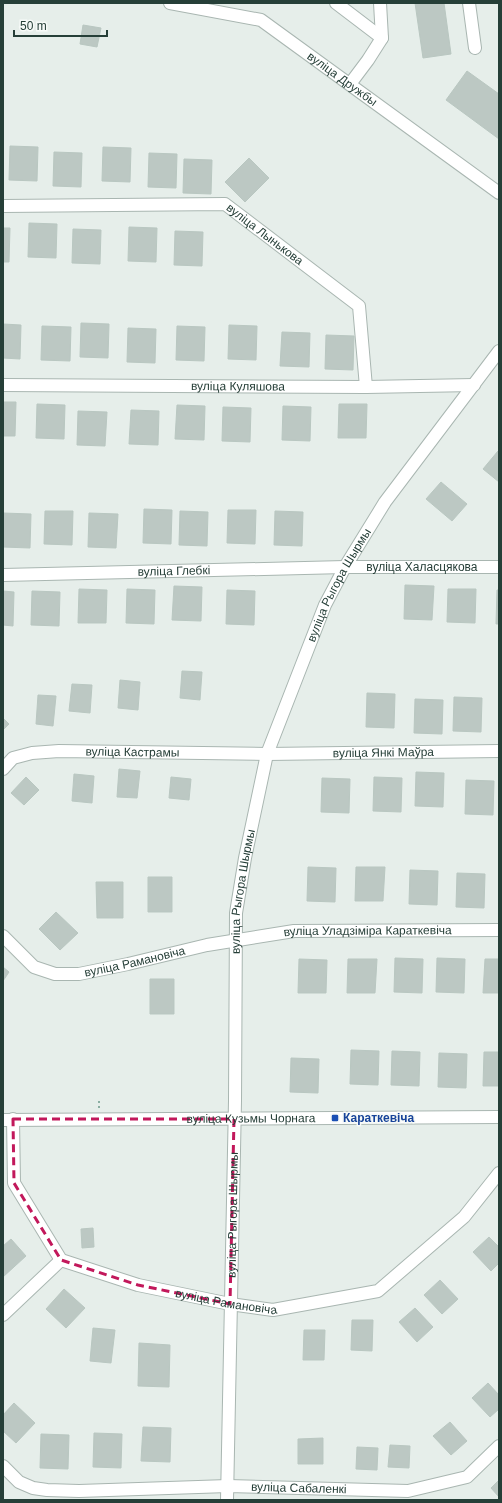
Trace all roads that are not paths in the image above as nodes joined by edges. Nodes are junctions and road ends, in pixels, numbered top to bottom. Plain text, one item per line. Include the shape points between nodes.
1 (170, 3) edge
2 (336, 3) edge
3 (380, 3) edge
4 (469, 3) edge
5 (382, 38) junction
6 (475, 48) dead end
7 (350, 84) junction
8 (499, 193) edge
9 (3, 206) edge
10 (499, 351) edge
11 (3, 385) edge
12 (474, 385) junction
13 (366, 387) junction
14 (345, 567) junction
15 (499, 567) edge
16 (3, 575) edge
17 (499, 751) edge
18 (267, 754) junction
19 (3, 769) edge
20 (499, 930) edge
21 (3, 936) edge
22 (236, 940) junction
23 (499, 1117) edge
24 (234, 1119) junction
25 (8, 1120) edge
26 (499, 1173) edge
27 (61, 1260) junction
28 (230, 1304) junction
29 (3, 1316) edge
30 (499, 1446) edge
31 (3, 1466) edge
32 (228, 1486) junction
33 (227, 1500) edge

1 - 7 street, вуліца Дружбы via 261,20
2 - 5 street
3 - 5 street
4 - 6 street
5 - 7 street
7 - 8 street, вуліца Дружбы
9 - 13 street, вуліца Лынькова via 225,204 360,306
10 - 12 street, вуліца Рыгора Шырмы
11 - 13 street, вуліца Куляшова
12 - 13 street, вуліца Куляшова
12 - 14 street, вуліца Рыгора Шырмы via 385,502
14 - 15 street, вуліца Халасцякова
14 - 16 street, вуліца Глебкі
14 - 18 street, вуліца Рыгора Шырмы via 325,605
17 - 18 street, вуліца Янкі Маўра
18 - 19 street, вуліца Кастрамы via 59,751 32,753 13,758
18 - 22 street, вуліца Рыгора Шырмы via 245,858 236,913
20 - 22 street, вуліца Уладзіміра Караткевіча via 294,931
21 - 22 street, вуліца Рамановіча via 34,967 55,974 79,974
22 - 24 street, вуліца Рыгора Шырмы
23 - 24 street, вуліца Кузьмы Чорнага
24 - 25 street, вуліца Кузьмы Чорнага
24 - 28 street, вуліца Рыгора Шырмы
25 - 27 street via 14,1183
26 - 28 street, вуліца Рамановіча via 464,1218 378,1291 273,1310
27 - 28 street, вуліца Рамановіча via 138,1286
27 - 29 street
28 - 32 street, вуліца Рыгора Шырмы
30 - 32 street, вуліца Сабаленкі via 468,1477 408,1491
31 - 32 street, вуліца Сабаленкі via 19,1482 47,1490
32 - 33 street, вуліца Рыгора Шырмы

